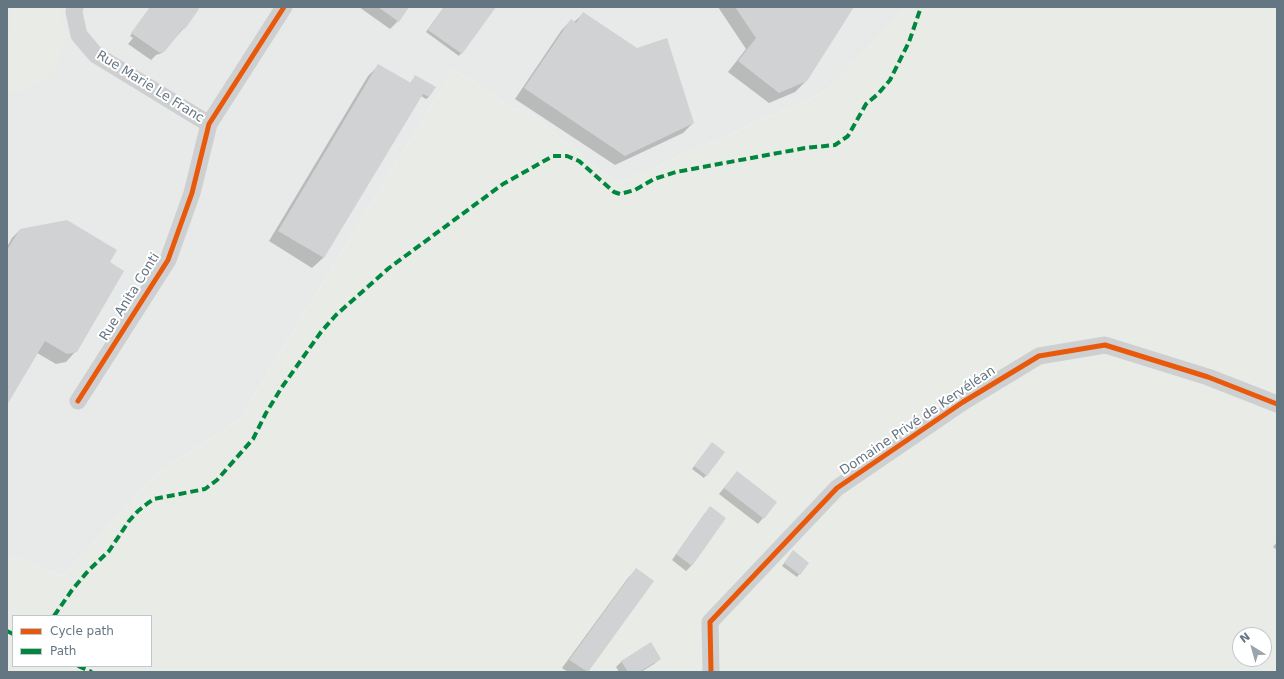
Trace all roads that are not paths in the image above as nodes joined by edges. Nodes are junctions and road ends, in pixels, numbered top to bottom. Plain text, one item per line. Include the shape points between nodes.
1 (75, 7) edge
2 (284, 7) edge
3 (209, 124) junction
4 (78, 401) dead end
5 (1277, 404) edge
6 (711, 672) edge

1 - 3 street, Rue Marie Le Franc via 79,35 96,55
2 - 3 street, Rue Anita Conti
3 - 4 street, Rue Anita Conti via 192,193 168,260
5 - 6 street, Domaine Privé de Kervéléan via 1208,377 1106,345 1039,356 963,402 837,488 710,622

